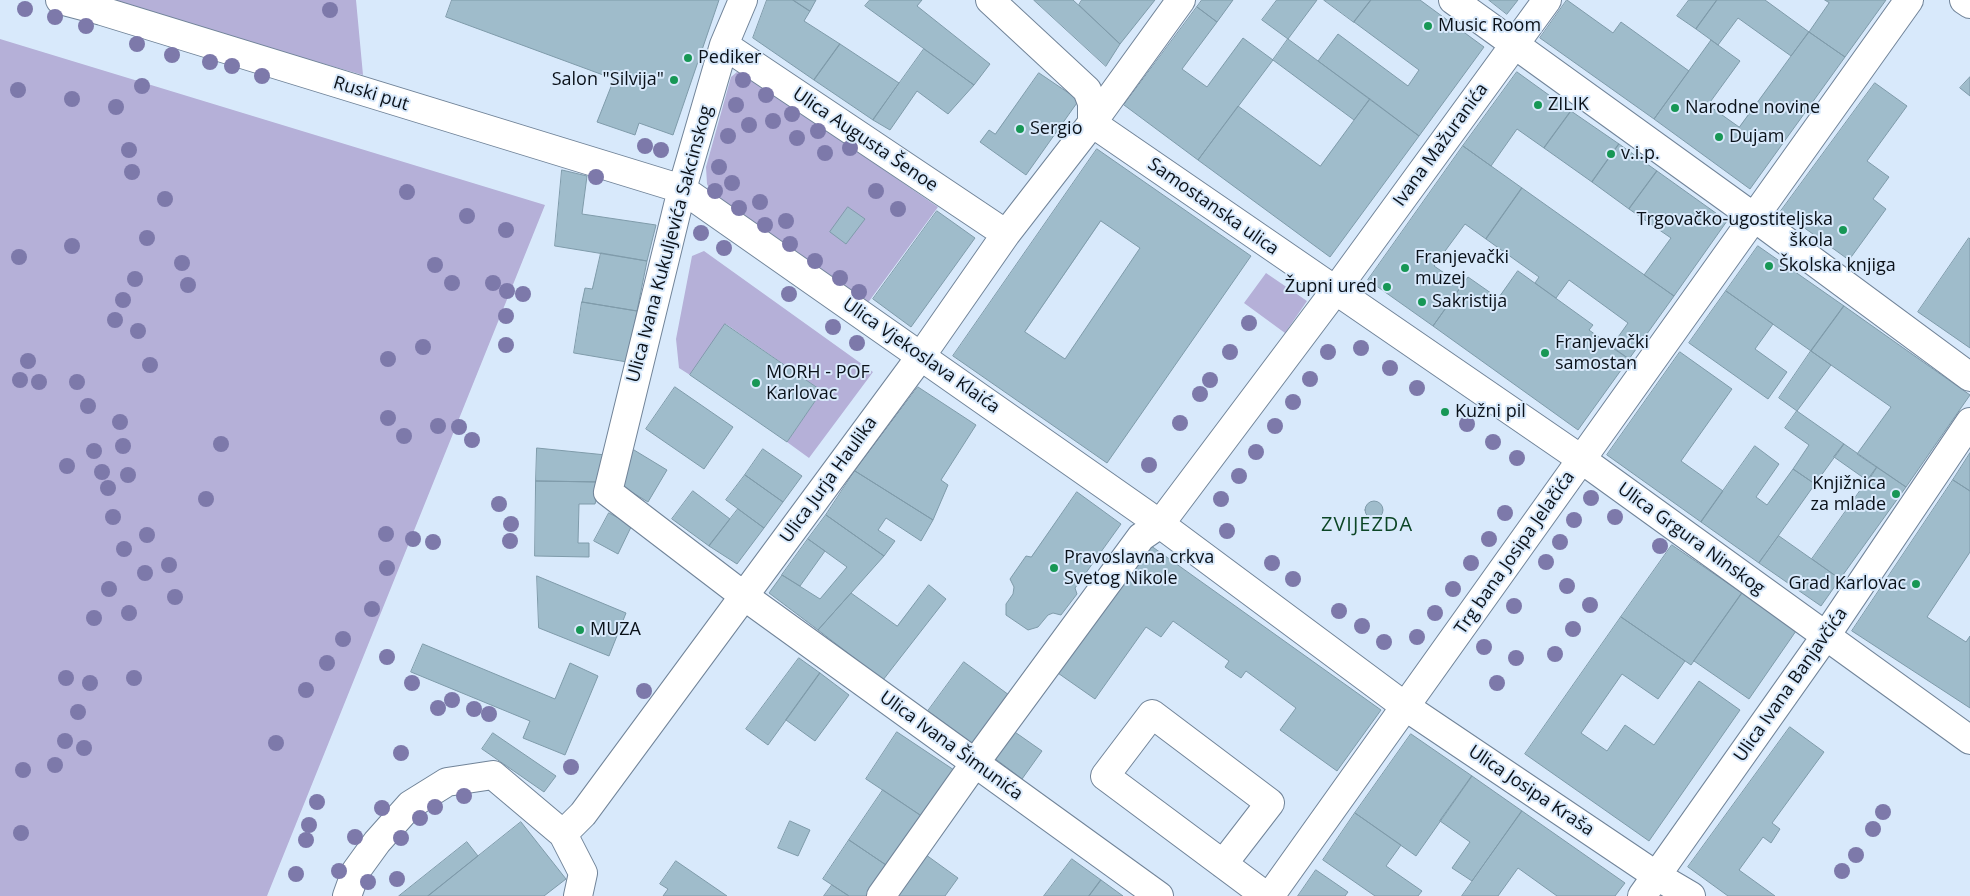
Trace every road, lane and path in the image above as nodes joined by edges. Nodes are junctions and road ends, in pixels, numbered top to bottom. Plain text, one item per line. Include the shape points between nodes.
1 (60, 0) edge
2 (743, 0) edge
3 (990, 0) edge
4 (1181, 0) edge
5 (1453, 0) edge
6 (1547, 0) edge
7 (1909, 0) edge
8 (1964, 0) edge
9 (1970, 4) edge
10 (1515, 44) junction
11 (724, 45) junction
12 (1092, 123) junction
13 (682, 189) junction
14 (1755, 218) junction
15 (1006, 234) junction
16 (1335, 291) junction
17 (920, 356) junction
18 (1970, 377) edge
19 (1970, 422) edge
20 (1581, 459) junction
21 (608, 492) joint
22 (1160, 524) junction
23 (744, 596) junction
24 (1825, 637) junction
25 (1406, 707) junction
26 (1968, 735) edge
27 (975, 763) junction
28 (563, 834) junction
29 (1223, 864) junction
30 (1649, 886) edge
31 (347, 896) edge
32 (578, 896) edge
33 (881, 896) edge
34 (1159, 896) edge
35 (1266, 896) edge
36 (1270, 896) edge
37 (1691, 896) edge

1 - 13 street, Ruski put
2 - 11 street, Ulica Ivana Kukuljevića Sakcinskog
3 - 12 street via 1086,90 1092,103
4 - 12 street, Ulica Jurja Haulika
5 - 10 street
6 - 10 street, Ivana Mažuranića
7 - 14 street
8 - 9 street
10 - 14 street
10 - 16 street, Ivana Mažuranića
11 - 13 street, Ulica Ivana Kukuljevića Sakcinskog
11 - 15 street, Ulica Augusta Šenoe
12 - 15 street, Ulica Jurja Haulika
12 - 16 street, Samostanska ulica
13 - 17 street, Ulica Vjekoslava Klaića
13 - 21 street, Ulica Ivana Kukuljevića Sakcinskog
14 - 18 street
14 - 20 street
15 - 17 street, Ulica Jurja Haulika
16 - 20 street, Trg bana Josipa Jelačića
16 - 22 street
17 - 22 street, Ulica Vjekoslava Klaića
17 - 23 street, Ulica Jurja Haulika
19 - 24 street, Ulica Ivana Banjavčića
20 - 24 street, Ulica Grgura Ninskog
20 - 25 street, Trg bana Josipa Jelačića
21 - 23 street, Ulica Ivana Šimunića
22 - 25 street
22 - 27 street via 1141,538
23 - 27 street, Ulica Ivana Šimunića
23 - 28 street, Ulica Jurja Haulika via 583,814
24 - 26 street, Ulica Grgura Ninskog
24 - 30 street, Ulica Ivana Banjavčića
25 - 30 street, Ulica Josipa Kraša
25 - 36 street, Trg bana Josipa Jelačića
27 - 33 street
27 - 34 street, Ulica Ivana Šimunića
28 - 31 street via 493,775 447,782 410,805 377,842 356,871
28 - 32 street via 583,873
29 - 29 street via 1105,776 1152,714 1270,803
29 - 35 street
30 - 37 street, Ulica Josipa Kraša

